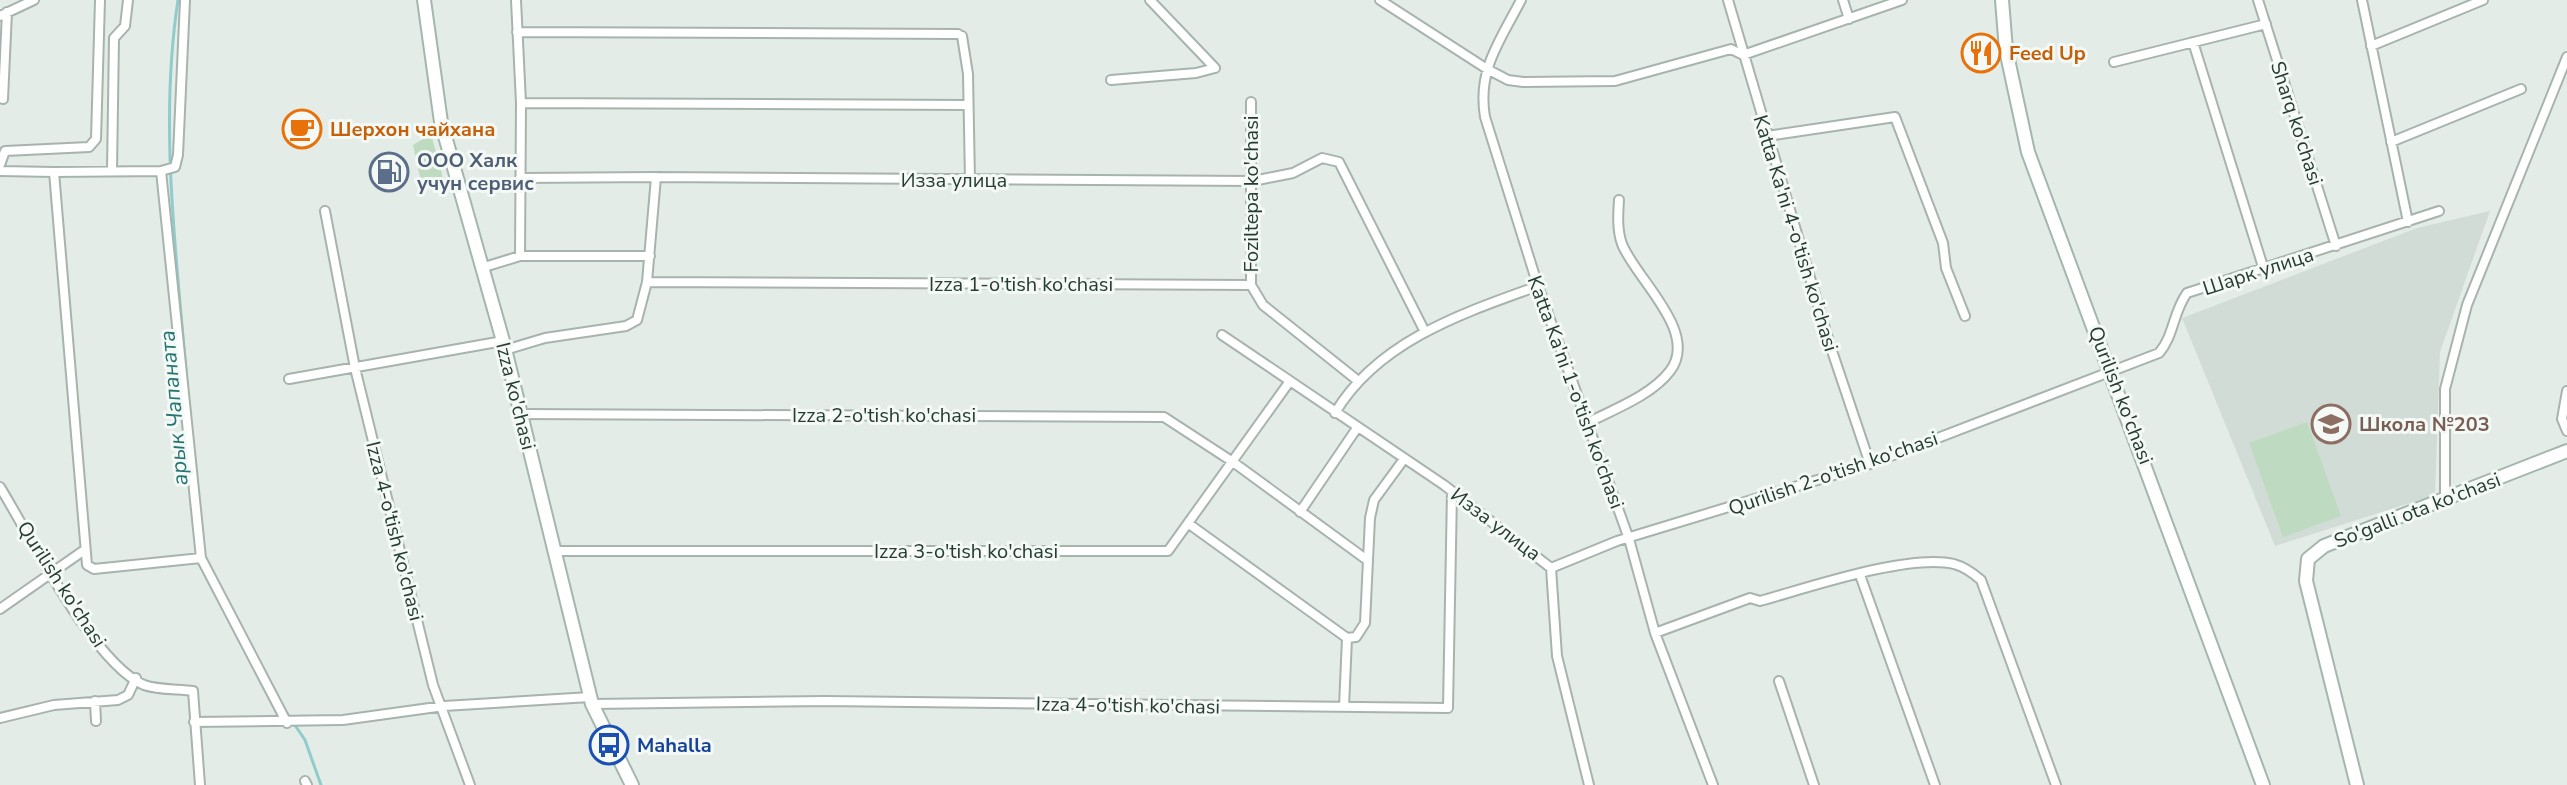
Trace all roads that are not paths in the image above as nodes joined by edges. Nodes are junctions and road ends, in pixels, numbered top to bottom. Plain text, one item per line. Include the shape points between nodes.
1 (34, 0) edge
2 (100, 0) edge
3 (128, 0) edge
4 (185, 0) edge
5 (424, 0) edge
6 (516, 0) edge
7 (1150, 0) edge
8 (1380, 0) edge
9 (1521, 0) edge
10 (1728, 0) edge
11 (1843, 0) edge
12 (1902, 0) edge
13 (2002, 0) edge
14 (2258, 0) edge
15 (2362, 0) edge
16 (2483, 0) edge
17 (4, 14) edge
18 (1849, 19) junction
19 (2266, 24) junction
20 (517, 32) junction
21 (2193, 42) junction
22 (2371, 46) junction
23 (1743, 55) junction
24 (2567, 57) edge
25 (2114, 62) dead end
26 (1487, 69) junction
27 (1111, 80) dead end
28 (2521, 89) dead end
29 (3, 99) dead end
30 (1251, 102) dead end
31 (521, 103) junction
32 (968, 105) junction
33 (1767, 136) junction
34 (2391, 142) junction
35 (0, 165) edge
36 (112, 170) junction
37 (0, 171) edge
38 (162, 171) junction
39 (54, 172) junction
40 (656, 177) junction
41 (520, 178) junction
42 (970, 181) junction
43 (1253, 181) junction
44 (1619, 200) dead end
45 (325, 211) dead end
46 (2439, 211) dead end
47 (2408, 222) junction
48 (2336, 246) junction
49 (520, 256) junction
50 (650, 256) junction
51 (481, 268) junction
52 (2264, 270) junction
53 (647, 282) junction
54 (1251, 285) junction
55 (1538, 286) junction
56 (1965, 316) dead end
57 (1425, 332) junction
58 (1222, 335) dead end
59 (504, 345) junction
60 (355, 368) junction
61 (2112, 371) junction
62 (289, 379) dead end
63 (1357, 380) junction
64 (1290, 381) junction
65 (2567, 391) edge
66 (1335, 413) junction
67 (521, 414) junction
68 (1585, 424) junction
69 (1357, 428) junction
70 (2567, 431) edge
71 (2567, 451) edge
72 (1404, 459) junction
73 (1233, 462) junction
74 (1870, 464) junction
75 (0, 487) edge
76 (1452, 492) junction
77 (2445, 497) junction
78 (1300, 512) junction
79 (1189, 524) junction
80 (1629, 539) junction
81 (83, 551) junction
82 (555, 551) junction
83 (201, 558) junction
84 (1367, 560) junction
85 (1551, 568) junction
86 (53, 573) junction
87 (1860, 575) junction
88 (0, 609) edge
89 (1655, 633) junction
90 (1347, 638) junction
91 (136, 678) junction
92 (1779, 681) dead end
93 (591, 700) junction
94 (95, 701) junction
95 (444, 706) junction
96 (1344, 707) junction
97 (0, 718) edge
98 (96, 721) dead end
99 (194, 722) junction
100 (288, 723) junction
101 (200, 785) edge
102 (470, 785) edge
103 (632, 785) edge
104 (1589, 785) edge
105 (1713, 785) edge
106 (1814, 785) edge
107 (1935, 785) edge
108 (2056, 785) edge
109 (2263, 785) edge
110 (2357, 785) edge

1 - 17 street
2 - 35 street via 96,139 89,147 5,151
3 - 36 street via 125,26 114,38
4 - 38 street via 175,167
5 - 51 street, Izza ko'chasi via 438,110
6 - 20 street
7 - 27 street via 1215,68
8 - 26 street
9 - 26 street, Katta Ka'ni 1-o'tish ko'chasi
10 - 23 street, Katta Ka'ni 4-o'tish ko'chasi
11 - 18 street
12 - 18 street
13 - 61 street, Qurilish ko'chasi via 2006,50 2028,152
14 - 19 street, Sharq ko'chasi
15 - 22 street
16 - 22 street
17 - 29 street
18 - 23 street
19 - 21 street
19 - 48 street, Sharq ko'chasi
20 - 31 street
20 - 32 street via 960,35
21 - 25 street
21 - 52 street
22 - 34 street
23 - 26 street via 1731,49 1606,82 1523,82
23 - 33 street, Katta Ka'ni 4-o'tish ko'chasi
24 - 77 street via 2467,305 2445,389
26 - 55 street, Katta Ka'ni 1-o'tish ko'chasi via 1481,94 1485,117
28 - 34 street
30 - 43 street, Foziltepa ko'chasi
31 - 32 street
31 - 41 street
32 - 42 street
33 - 56 street via 1895,117
33 - 74 street, Katta Ka'ni 4-o'tish ko'chasi
34 - 47 street
36 - 38 street
36 - 39 street
37 - 39 street
38 - 83 street
39 - 81 street
40 - 41 street, Изза улица
40 - 42 street, Изза улица
40 - 50 street
41 - 49 street
42 - 43 street, Изза улица
43 - 54 street, Foziltepa ko'chasi
43 - 57 street, Изза улица via 1293,173 1322,158 1339,162
44 - 68 street via 1622,244 1670,318 1676,358 1662,379
45 - 60 street, Izza 4-o'tish ko'chasi
46 - 47 street, Шарк улица
47 - 48 street, Шарк улица
48 - 52 street, Шарк улица
49 - 50 street
49 - 51 street
50 - 53 street
51 - 59 street, Izza ko'chasi
52 - 61 street, Шарк улица via 2187,293 2159,353
53 - 54 street, Izza 1-o'tish ko'chasi
53 - 59 street via 641,315 633,324
54 - 63 street via 1263,305
55 - 57 street
55 - 68 street, Katta Ka'ni 1-o'tish ko'chasi
57 - 63 street
58 - 64 street, Изза улица
59 - 60 street
59 - 67 street, Izza ko'chasi
60 - 62 street
60 - 95 street, Izza 4-o'tish ko'chasi via 433,685
61 - 74 street, Qurilish 2-o'tish ko'chasi
61 - 109 street, Qurilish ko'chasi
63 - 66 street
64 - 66 street, Изза улица
64 - 73 street, Izza 3-o'tish ko'chasi
65 - 70 street via 2562,419
66 - 69 street, Изза улица
67 - 73 street, Izza 2-o'tish ko'chasi via 1164,417
67 - 82 street, Izza ko'chasi
68 - 80 street, Katta Ka'ni 1-o'tish ko'chasi
69 - 72 street, Изза улица
69 - 78 street
71 - 77 street, So'galli ota ko'chasi
72 - 76 street, Изза улица
72 - 84 street via 1374,500
73 - 78 street, Izza 2-o'tish ko'chasi
73 - 79 street, Izza 3-o'tish ko'chasi
74 - 80 street, Qurilish 2-o'tish ko'chasi
75 - 86 street, Qurilish ko'chasi
76 - 85 street, Изза улица
76 - 96 street, Izza 4-o'tish ko'chasi via 1448,708
77 - 110 street, So'galli ota ko'chasi via 2320,548 2306,565
78 - 84 street, Izza 2-o'tish ko'chasi
79 - 82 street, Izza 3-o'tish ko'chasi via 1168,551
79 - 90 street
80 - 85 street, Qurilish 2-o'tish ko'chasi
80 - 89 street, Katta Ka'ni 1-o'tish ko'chasi
81 - 83 street via 94,569
81 - 86 street
82 - 93 street, Izza ko'chasi
83 - 100 street
84 - 90 street via 1365,623 1356,637
85 - 104 street, Изза улица via 1557,656
86 - 88 street
86 - 91 street, Qurilish ko'chasi via 90,634
87 - 89 street via 1760,601 1750,598
87 - 107 street
87 - 108 street via 1940,563 1969,570 1981,580
89 - 105 street, Katta Ka'ni 1-o'tish ko'chasi
90 - 96 street
91 - 94 street via 128,695
91 - 99 street, Qurilish ko'chasi via 145,685 193,691
92 - 106 street
93 - 95 street, Izza 4-o'tish ko'chasi
93 - 96 street, Izza 4-o'tish ko'chasi
93 - 103 street, Izza ko'chasi
94 - 97 street
94 - 98 street
95 - 100 street
95 - 102 street
99 - 100 street
99 - 101 street

